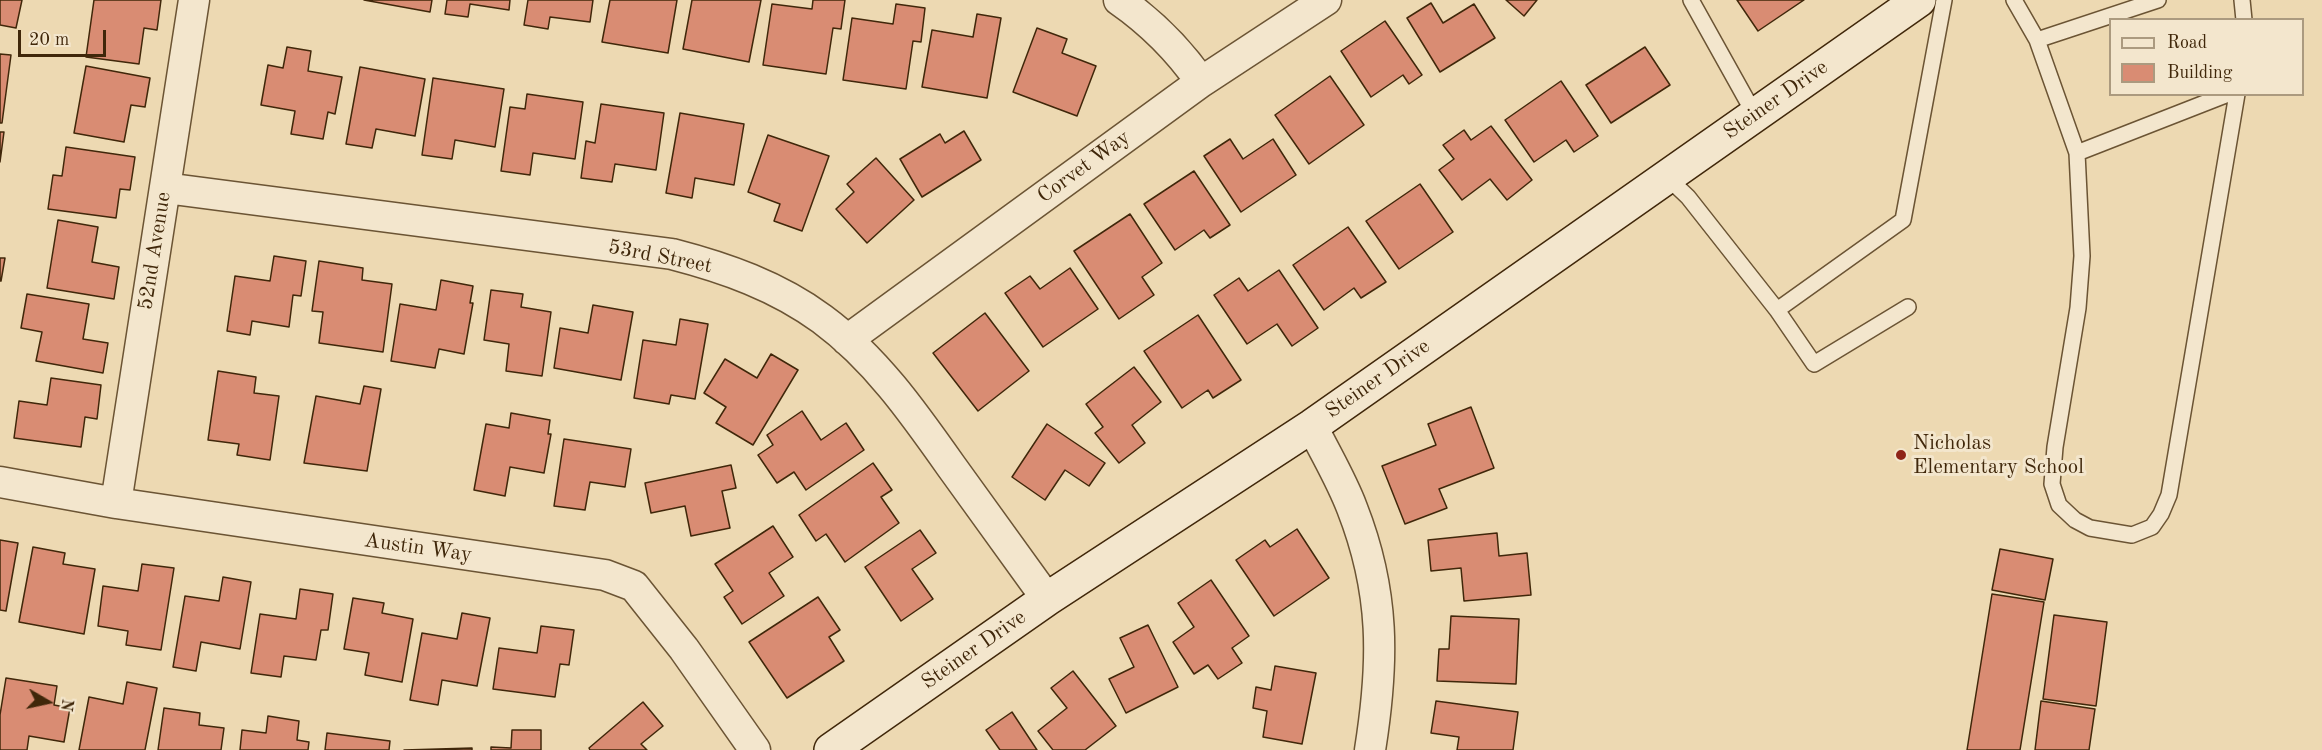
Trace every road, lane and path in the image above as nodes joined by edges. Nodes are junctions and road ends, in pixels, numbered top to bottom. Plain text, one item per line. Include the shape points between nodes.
1 (194, 0) edge
2 (1119, 0) edge
3 (1326, 0) edge
4 (1691, 0) edge
5 (1919, 0) edge
6 (1944, 0) edge
7 (2014, 0) edge
8 (2158, 0) edge
9 (2242, 0) edge
10 (2244, 18) edge
11 (2037, 40) junction
12 (1201, 82) junction
13 (2223, 96) edge
14 (2237, 96) edge
15 (1755, 115) junction
16 (2077, 153) junction
17 (1668, 178) junction
18 (165, 188) junction
19 (1908, 307) dead end
20 (1777, 310) junction
21 (847, 340) junction
22 (1312, 426) junction
23 (0, 482) edge
24 (116, 503) junction
25 (1047, 599) junction
26 (755, 750) edge
27 (831, 750) edge
28 (1370, 750) edge

1 - 18 street, 52nd Avenue
2 - 12 street via 1162,33
3 - 12 street, Corvet Way
4 - 15 lane
5 - 15 street, Steiner Drive
6 - 20 lane via 1903,220
7 - 11 lane
8 - 11 lane
9 - 10 lane
11 - 16 lane
12 - 21 street, Corvet Way
13 - 16 lane
14 - 16 lane via 2169,495 2152,526 2132,535 2090,528 2075,520 2059,505 2052,484 2082,256
15 - 17 street, Steiner Drive
17 - 20 lane via 1688,197
17 - 22 street, Steiner Drive
18 - 21 street, 53rd Street via 672,254 765,285 822,319
18 - 24 street, 52nd Avenue
19 - 20 lane via 1814,364
21 - 25 street, 53rd Street via 872,362 913,413
22 - 25 street, Steiner Drive
22 - 28 street via 1352,506 1378,601 1380,667
23 - 24 street, Austin Way
24 - 26 street, Austin Way via 605,575 634,586
25 - 27 street, Steiner Drive

